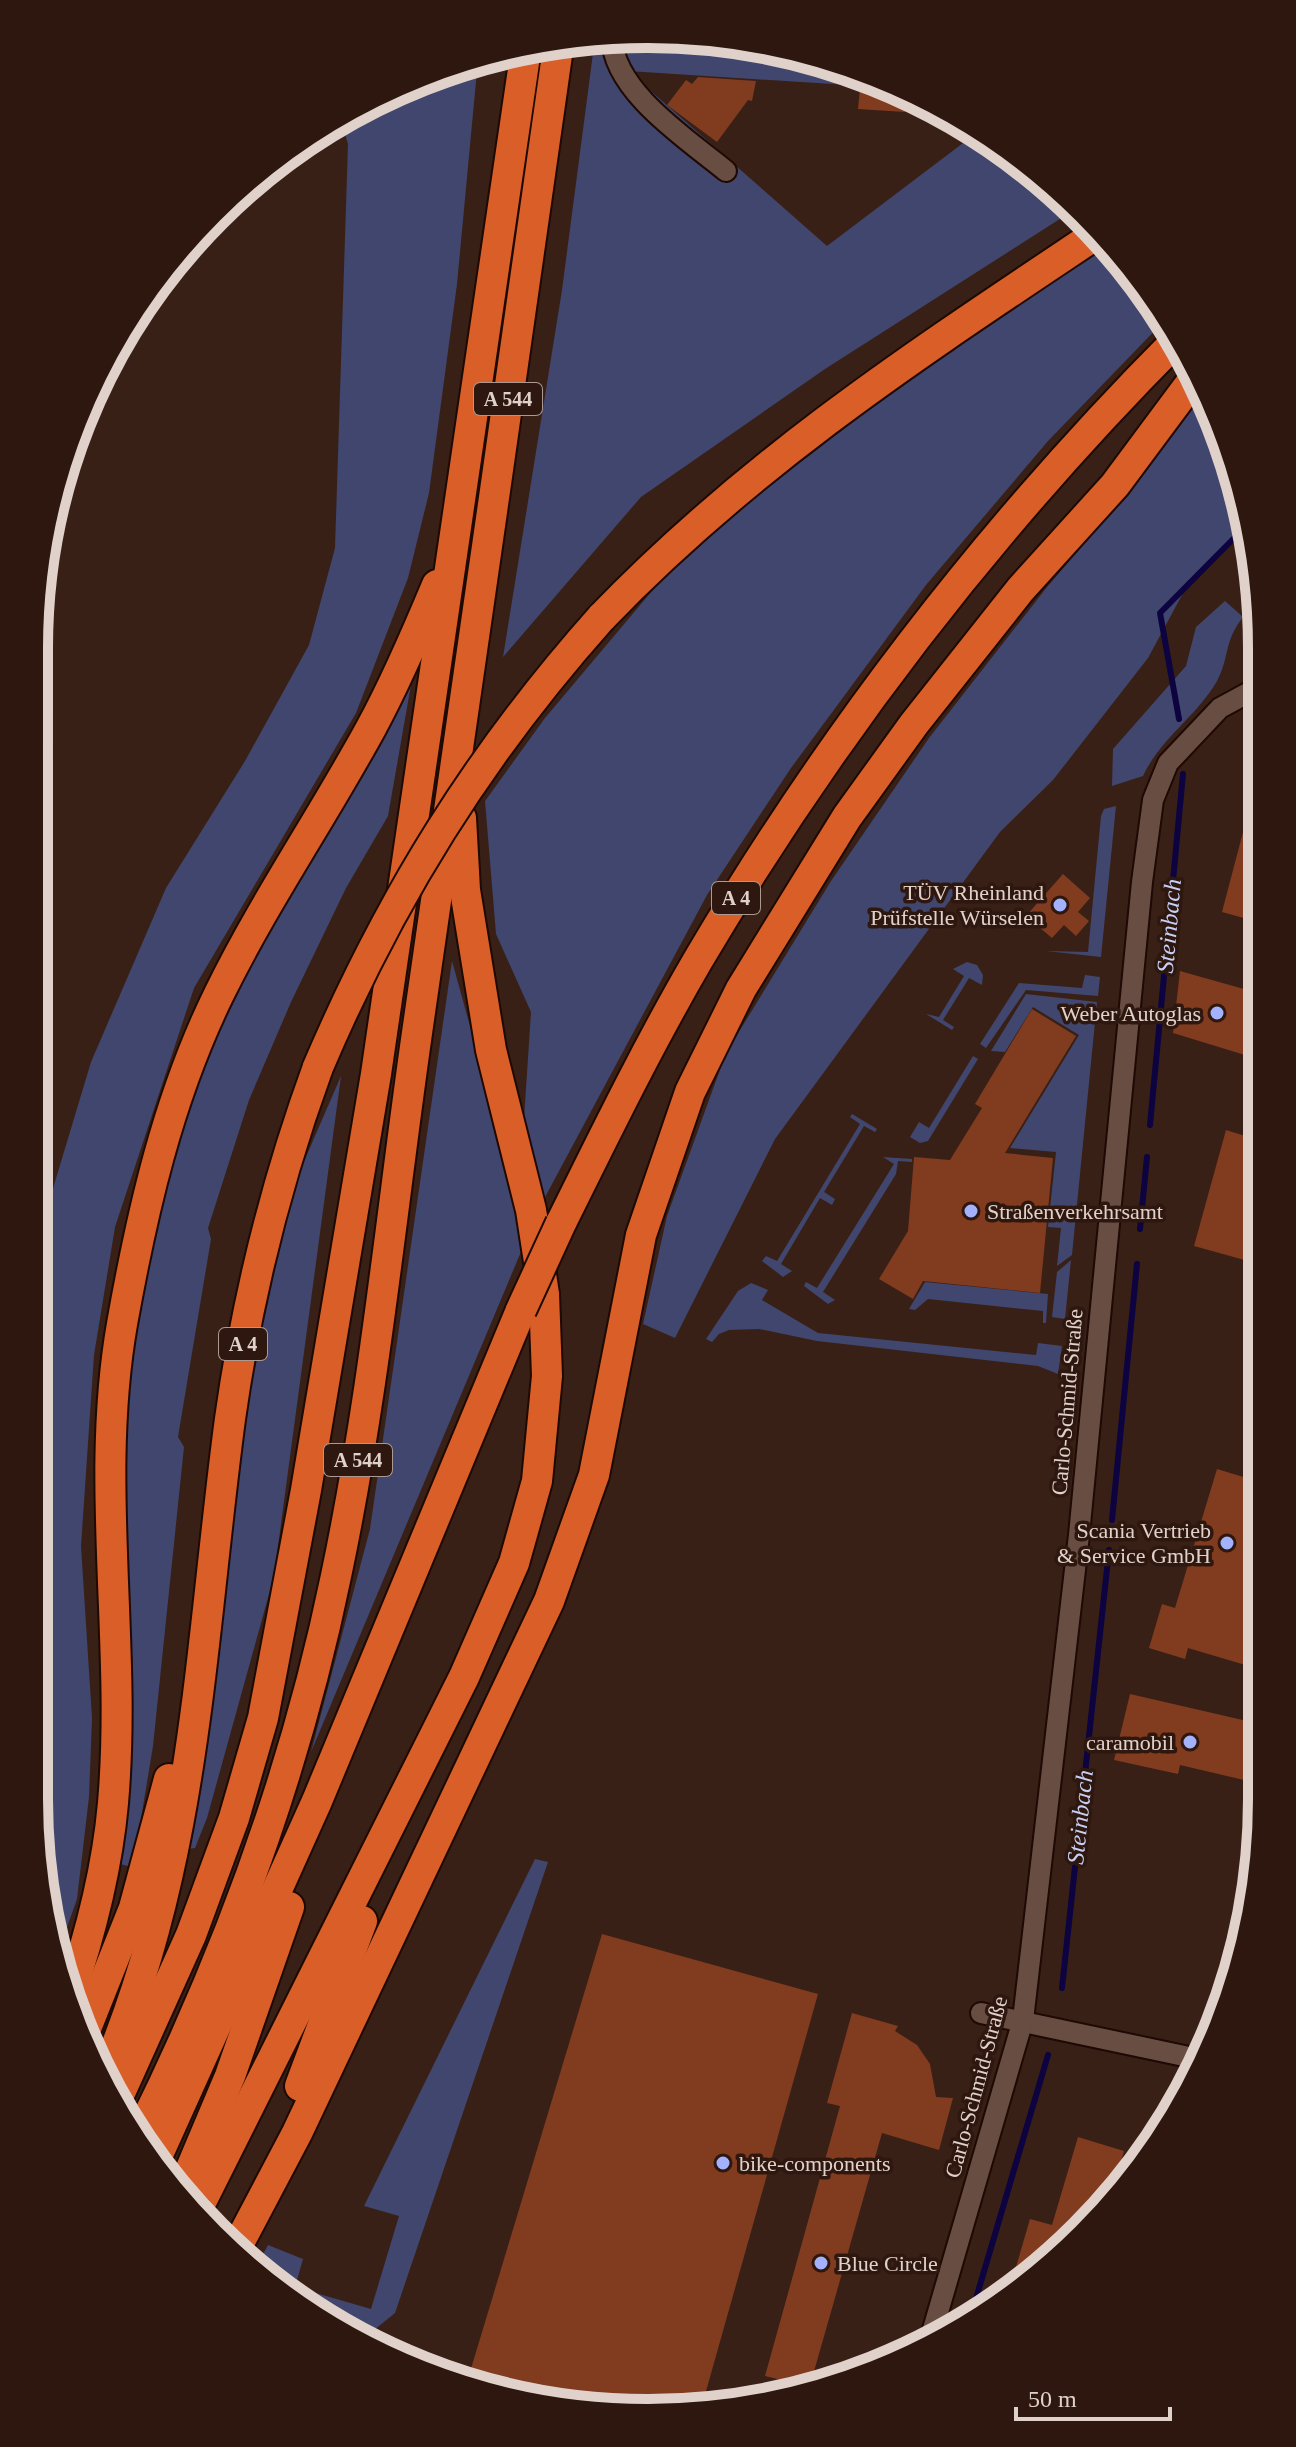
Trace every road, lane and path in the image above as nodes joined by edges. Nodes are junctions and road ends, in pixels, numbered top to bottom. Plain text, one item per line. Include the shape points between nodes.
1 (613, 49) edge
2 (557, 55) edge
3 (524, 61) edge
4 (726, 171) dead end
5 (1088, 240) edge
6 (1168, 349) edge
7 (1188, 387) edge
8 (454, 546) junction
9 (1248, 692) edge
10 (457, 757) junction
11 (208, 1630) junction
12 (419, 1765) junction
13 (317, 1801) junction
14 (75, 1977) edge
15 (981, 2013) dead end
16 (90, 2018) edge
17 (1023, 2020) junction
18 (1189, 2057) edge
19 (109, 2062) edge
20 (122, 2088) edge
21 (144, 2124) edge
22 (161, 2148) edge
23 (186, 2181) edge
24 (202, 2200) edge
25 (243, 2236) edge
26 (934, 2326) edge

1 - 4 street via 622,76 663,119
2 - 10 highway, A 544
3 - 8 highway, A 544
5 - 11 highway, A 4, bridge via 811,429 713,508 601,618 513,723 437,832 373,946 318,1067 281,1171 251,1295 229,1428
6 - 13 highway, A 4, bridge via 1029,496 947,596 818,774 698,961 631,1083 521,1310
7 - 25 highway via 1115,485 1011,600 914,724 792,903 713,1043 690,1092 641,1235 606,1426 549,1601 344,2036
8 - 14 highway via 386,701 217,998 159,1155 124,1314 111,1417 113,1804 92,1926
8 - 20 highway, A 544 via 376,1074 263,1718 191,1935
9 - 17 street, Carlo-Schmid-Straße via 1220,708 1168,763 1153,800 1079,1535
10 - 12 highway via 465,890 491,1050 533,1224 544,1294 547,1376 537,1481 525,1529 464,1677
10 - 21 highway, A 544 via 370,1391 335,1580 301,1720 263,1841 214,1971
11 - 16 highway via 134,1908
11 - 19 highway, A 4 via 174,1861 148,1959
12 - 24 highway
12 - 25 highway
13 - 22 highway, A 4
13 - 23 highway via 281,1931 230,2076
15 - 17 street
17 - 18 street
17 - 26 street, Carlo-Schmid-Straße

